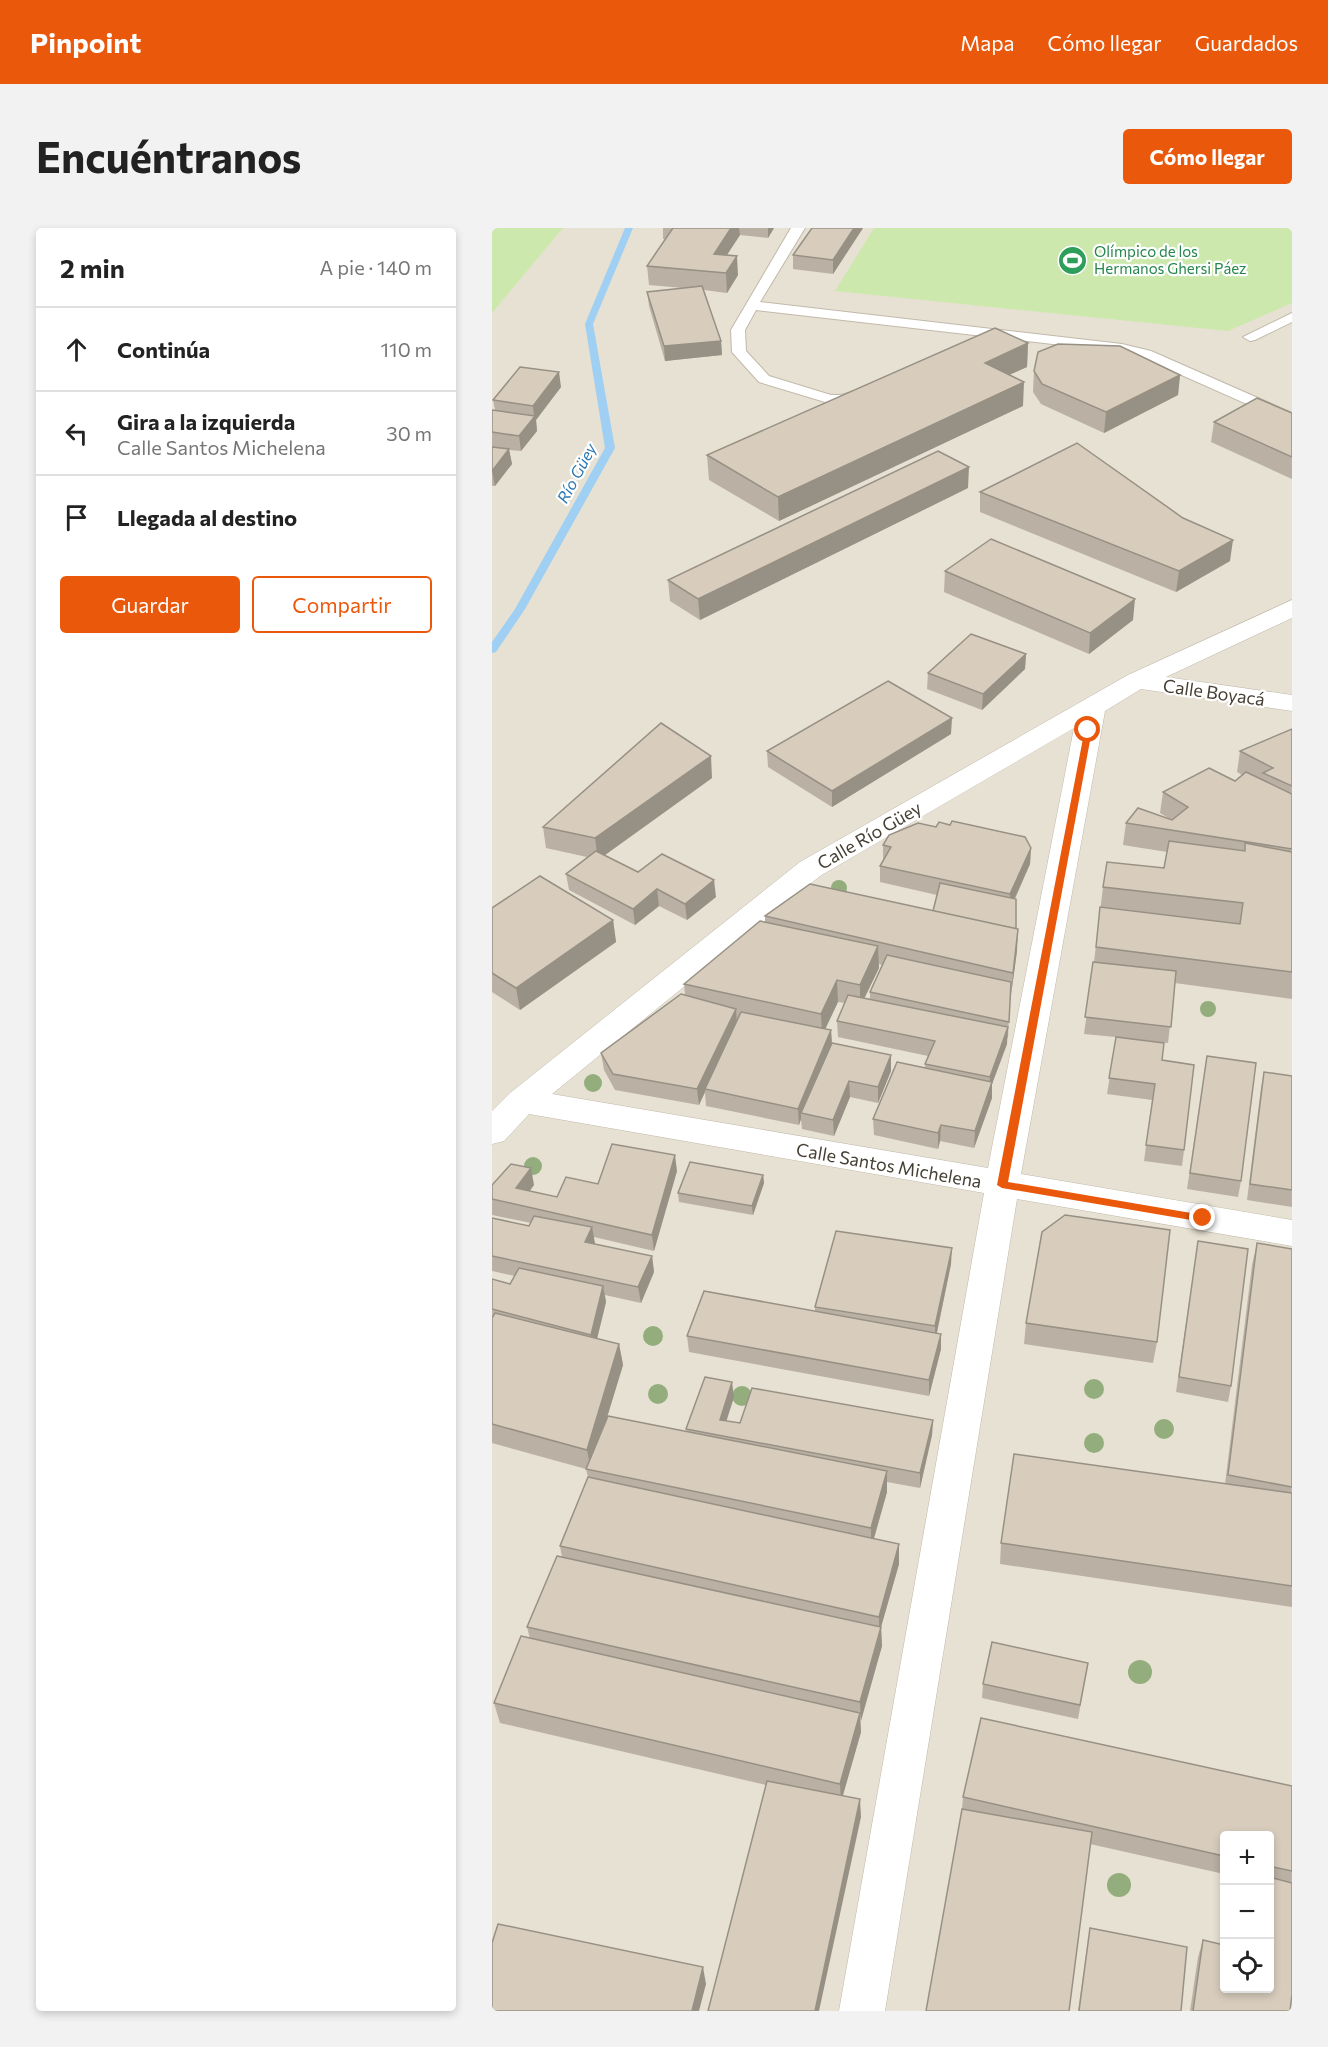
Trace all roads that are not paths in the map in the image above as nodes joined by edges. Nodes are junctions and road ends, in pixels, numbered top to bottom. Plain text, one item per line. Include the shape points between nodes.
1 (798, 228) edge
2 (751, 305) junction
3 (1292, 317) edge
4 (984, 330) junction
5 (1250, 337) dead end
6 (954, 346) edge
7 (876, 387) edge
8 (1292, 419) edge
9 (1292, 608) edge
10 (1137, 681) junction
11 (1292, 703) edge
12 (1092, 707) junction
13 (522, 1101) junction
14 (492, 1132) edge
15 (1002, 1185) junction
16 (1292, 1233) edge
17 (862, 2011) edge

1 - 2 lane
2 - 4 lane
2 - 7 lane via 738,330 739,352 764,379 842,400
3 - 5 lane
4 - 6 lane
4 - 8 lane via 1146,354
9 - 10 street, Calle Río Güey
10 - 11 street, Calle Boyacá
10 - 12 street, Calle Río Güey
12 - 13 street, Calle Río Güey via 810,869
12 - 15 street
13 - 14 street, Calle Río Güey
13 - 15 street, Calle Santos Michelena
15 - 16 street, Calle Santos Michelena
15 - 17 street

